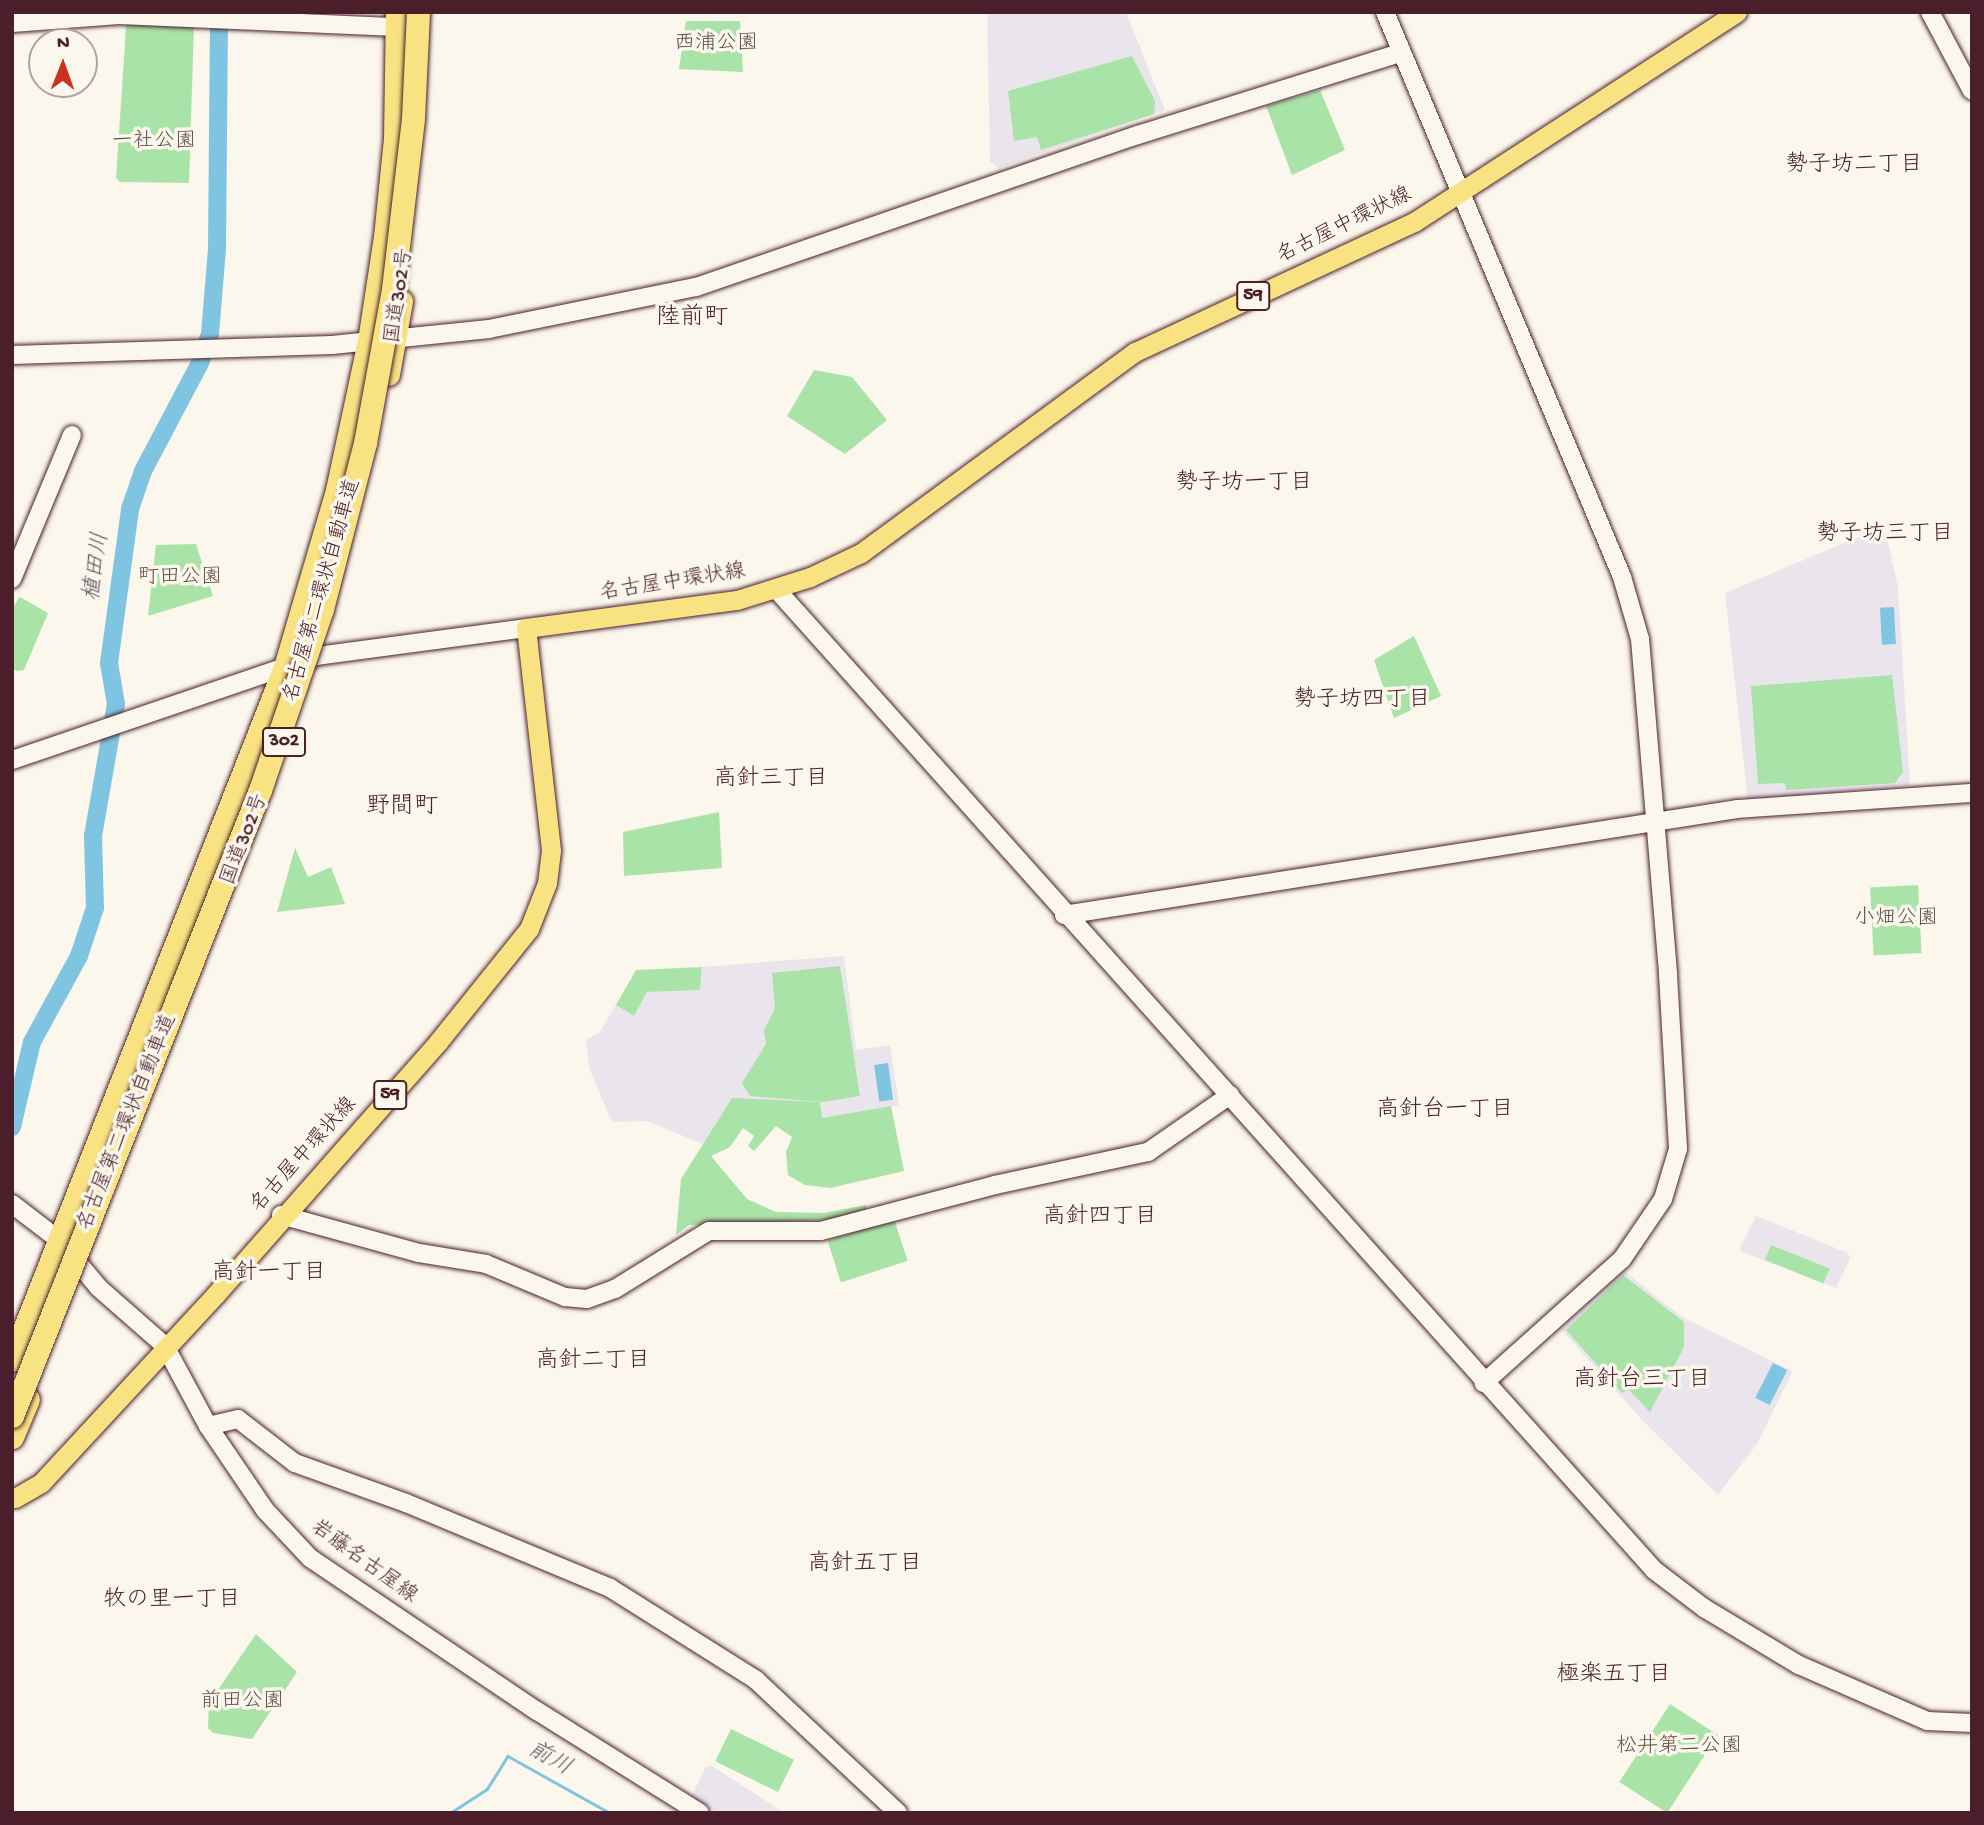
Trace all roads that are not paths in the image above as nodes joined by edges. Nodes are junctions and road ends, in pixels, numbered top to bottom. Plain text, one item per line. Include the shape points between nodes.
1 (418, 12) edge
2 (424, 12) edge
3 (1385, 12) edge
4 (1737, 12) edge
5 (1930, 12) edge
6 (399, 17) edge
7 (12, 23) edge
8 (1400, 53) junction
9 (1972, 91) edge
10 (1460, 193) junction
11 (396, 336) junction
12 (369, 341) junction
13 (12, 355) edge
14 (72, 435) dead end
15 (12, 579) edge
16 (776, 589) junction
17 (526, 628) junction
18 (317, 656) junction
19 (285, 667) junction
20 (12, 760) edge
21 (1972, 793) edge
22 (1655, 821) junction
23 (1064, 915) junction
24 (1230, 1095) junction
25 (16, 1214) edge
26 (281, 1215) junction
27 (57, 1246) junction
28 (80, 1268) junction
29 (165, 1346) junction
30 (12, 1360) edge
31 (12, 1378) edge
32 (1484, 1383) junction
33 (12, 1416) edge
34 (208, 1426) junction
35 (12, 1437) edge
36 (15, 1498) dead end
37 (1972, 1723) edge
38 (700, 1813) edge
39 (898, 1813) edge

1 - 33 highway, 名古屋第二環状自動車道, bridge via 413,118 393,289 365,443 322,610 260,790
2 - 11 highway, 国道302号 / 302 via 419,141
3 - 8 street
4 - 10 main road, 名古屋中環状線 / 59
5 - 9 street
6 - 7 street via 226,20 119,15
6 - 12 highway, 国道302号 / 302 via 395,138
6 - 31 highway, 名古屋第二環状自動車道 via 400,118 382,287 354,440 311,604 247,787
8 - 10 street
8 - 11 street via 1138,135 696,288 489,330
10 - 16 main road, 名古屋中環状線 / 59 via 1392,234 1135,352 873,545
10 - 22 street via 1622,577 1640,639
11 - 12 street
11 - 18 highway, 国道302号 / 302
12 - 13 street
12 - 19 highway, 国道302号 / 302 via 337,490
14 - 15 street
16 - 17 main road, 名古屋中環状線 / 59 via 737,600
16 - 23 street via 943,772
17 - 18 street
17 - 26 main road, 名古屋中環状線 / 59 via 551,823 547,883 538,908 495,975
18 - 19 street
18 - 28 highway, 国道302号 / 302
19 - 20 street
19 - 27 highway, 国道302号 / 302
21 - 22 street via 1737,809
22 - 23 street
22 - 32 street via 1678,1149 1672,1173 1653,1217 1622,1259
23 - 24 street
24 - 26 street via 1148,1152 995,1185 821,1231 709,1231 615,1289 587,1299 565,1297 486,1265 408,1250
24 - 32 street
25 - 27 street, 岩藤名古屋線
26 - 29 main road, 名古屋中環状線 / 59
27 - 28 street, 岩藤名古屋線
27 - 30 highway, 国道302号 / 302
28 - 29 street, 岩藤名古屋線
28 - 35 highway, 国道302号 / 302
29 - 34 street, 岩藤名古屋線
29 - 36 main road, 名古屋中環状線 / 59
32 - 37 street via 1654,1570 1704,1608 1757,1642 1860,1693 1927,1721
34 - 38 street, 岩藤名古屋線 via 265,1510 310,1558 537,1711
34 - 39 street via 238,1419 295,1463 406,1503 610,1588 756,1680

